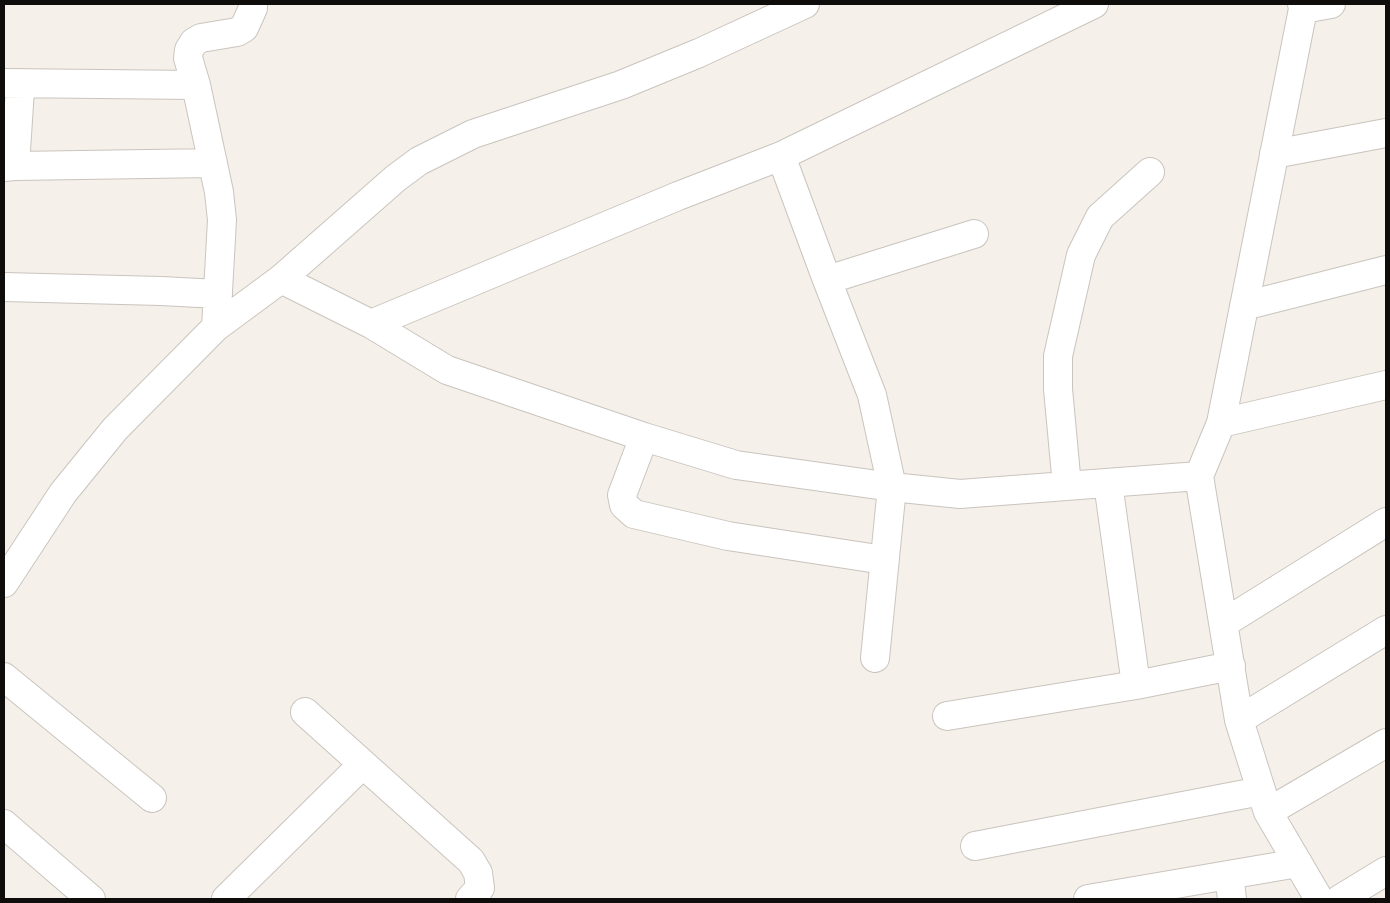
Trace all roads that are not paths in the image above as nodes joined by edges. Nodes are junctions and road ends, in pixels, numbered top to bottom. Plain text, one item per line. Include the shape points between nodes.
1 (253, 4) edge
2 (805, 4) edge
3 (1094, 4) edge
4 (1331, 4) edge
5 (1303, 6) edge
6 (13, 83) edge
7 (196, 85) junction
8 (1386, 133) edge
9 (1274, 154) junction
10 (781, 156) junction
11 (213, 163) junction
12 (10, 167) edge
13 (1150, 172) dead end
14 (974, 234) dead end
15 (1386, 270) edge
16 (281, 279) junction
17 (827, 280) junction
18 (4, 287) edge
19 (218, 294) junction
20 (1244, 306) junction
21 (370, 324) junction
22 (216, 327) junction
23 (1386, 384) edge
24 (1221, 423) junction
25 (644, 437) junction
26 (1199, 476) junction
27 (1108, 483) junction
28 (1068, 486) junction
29 (892, 487) junction
30 (1386, 522) edge
31 (884, 560) junction
32 (4, 583) edge
33 (1224, 623) junction
34 (1386, 630) edge
35 (875, 658) dead end
36 (1231, 666) junction
37 (4, 677) edge
38 (1136, 685) junction
39 (305, 712) dead end
40 (947, 716) dead end
41 (1239, 720) junction
42 (1386, 743) edge
43 (363, 764) junction
44 (152, 798) dead end
45 (1264, 801) junction
46 (4, 824) edge
47 (975, 846) dead end
48 (1298, 863) junction
49 (1386, 871) edge
50 (1230, 887) edge
51 (91, 899) edge
52 (226, 899) edge
53 (470, 899) edge
54 (1088, 899) edge
55 (1319, 899) edge
56 (1340, 899) edge

1 - 7 street via 244,28 194,42 188,58
2 - 16 street via 621,85 473,134 419,161
3 - 10 street
4 - 5 street
5 - 9 street
6 - 7 street
6 - 12 street via 20,89
7 - 11 street
8 - 9 street
9 - 20 street
10 - 17 street
10 - 21 street
11 - 12 street
11 - 19 street via 222,220
13 - 28 street via 1100,216 1081,255 1058,356 1058,389
14 - 17 street
15 - 20 street
16 - 21 street
16 - 22 street
17 - 29 street via 872,395
18 - 19 street
19 - 22 street
20 - 24 street
21 - 25 street via 447,370
22 - 32 street via 115,429 63,493
23 - 24 street
24 - 26 street
25 - 29 street via 736,465
25 - 31 street via 622,494 624,505 634,514 728,536
26 - 27 street
26 - 33 street
27 - 28 street
27 - 38 street
28 - 29 street via 960,494
29 - 31 street
30 - 33 street
31 - 35 street
33 - 36 street
34 - 41 street
36 - 38 street
36 - 41 street
37 - 44 street
38 - 40 street
39 - 43 street
41 - 45 street
42 - 45 street
43 - 52 street
43 - 53 street via 471,861 478,873 480,888
45 - 47 street
45 - 48 street
46 - 51 street
48 - 50 street
48 - 55 street
49 - 56 street
50 - 54 street

